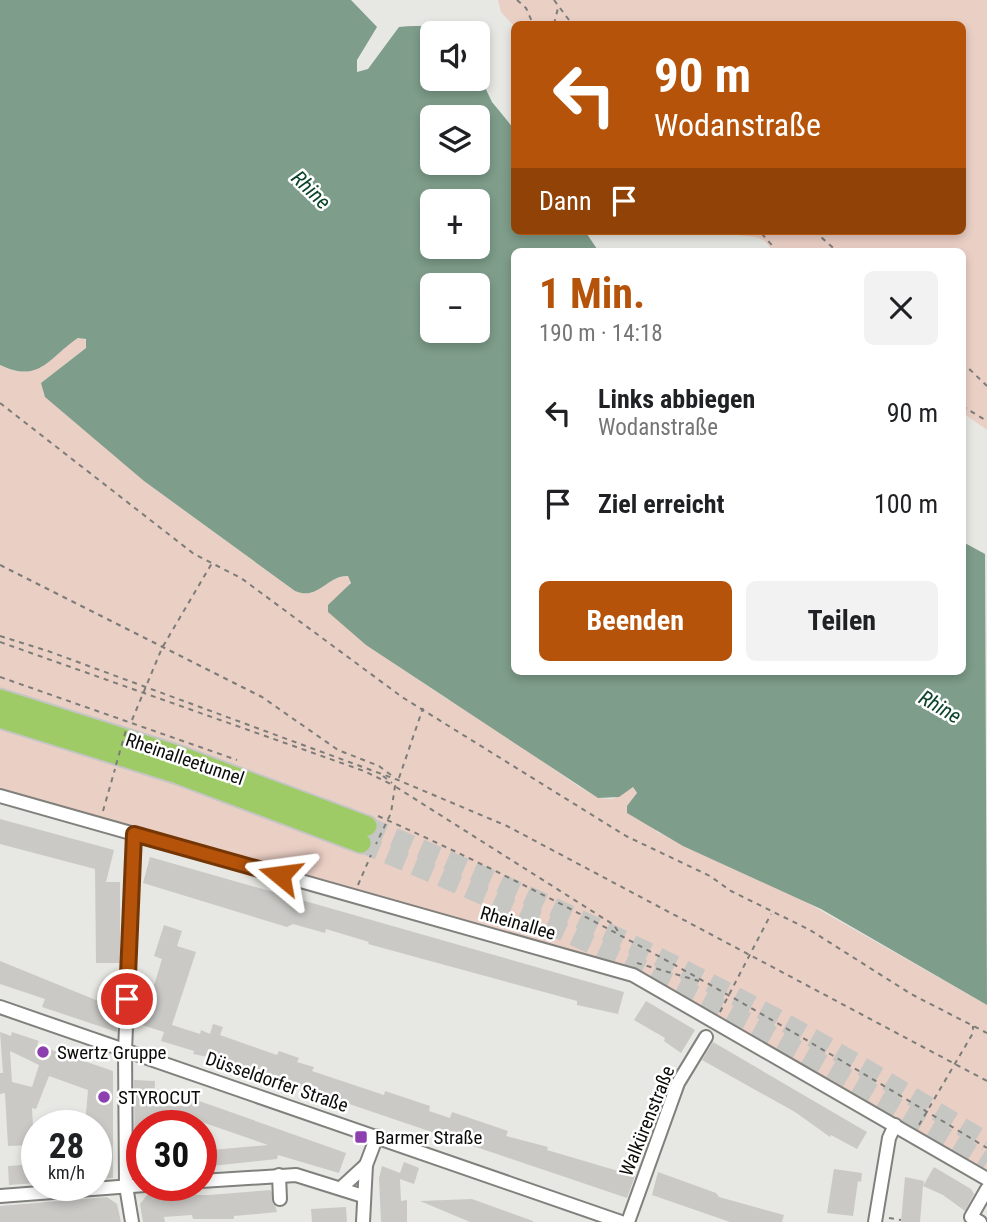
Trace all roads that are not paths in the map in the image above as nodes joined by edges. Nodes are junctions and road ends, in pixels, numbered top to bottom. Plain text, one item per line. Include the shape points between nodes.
1 (0, 699) edge
2 (0, 718) edge
3 (0, 796) edge
4 (134, 834) junction
5 (0, 1007) edge
6 (706, 1037) dead end
7 (125, 1051) junction
8 (895, 1125) junction
9 (377, 1136) junction
10 (366, 1165) junction
11 (279, 1175) junction
12 (987, 1179) edge
13 (217, 1180) edge
14 (126, 1186) joint
15 (341, 1188) junction
16 (987, 1189) edge
17 (0, 1196) edge
18 (363, 1196) junction
19 (279, 1199) dead end
20 (128, 1201) edge
21 (875, 1219) edge
22 (132, 1222) edge
23 (363, 1222) edge
24 (621, 1222) edge
25 (628, 1222) edge
26 (980, 1222) edge

1 - 2 highway, Rheinalleetunnel via 202,764 366,827
3 - 4 street, Rheinallee
4 - 7 street
4 - 8 street, Rheinallee via 633,975
5 - 7 street, Düsseldorfer Straße
6 - 25 street, Walkürenstraße via 678,1083
7 - 9 street, Düsseldorfer Straße
7 - 14 street
8 - 12 street, Rheinallee
8 - 21 street
9 - 10 street
9 - 24 street, Düsseldorfer Straße
10 - 15 street
10 - 18 street
11 - 13 street
11 - 15 street via 311,1178
11 - 19 street
14 - 17 street
15 - 18 street
16 - 26 street via 971,1217
18 - 23 street
20 - 22 street

